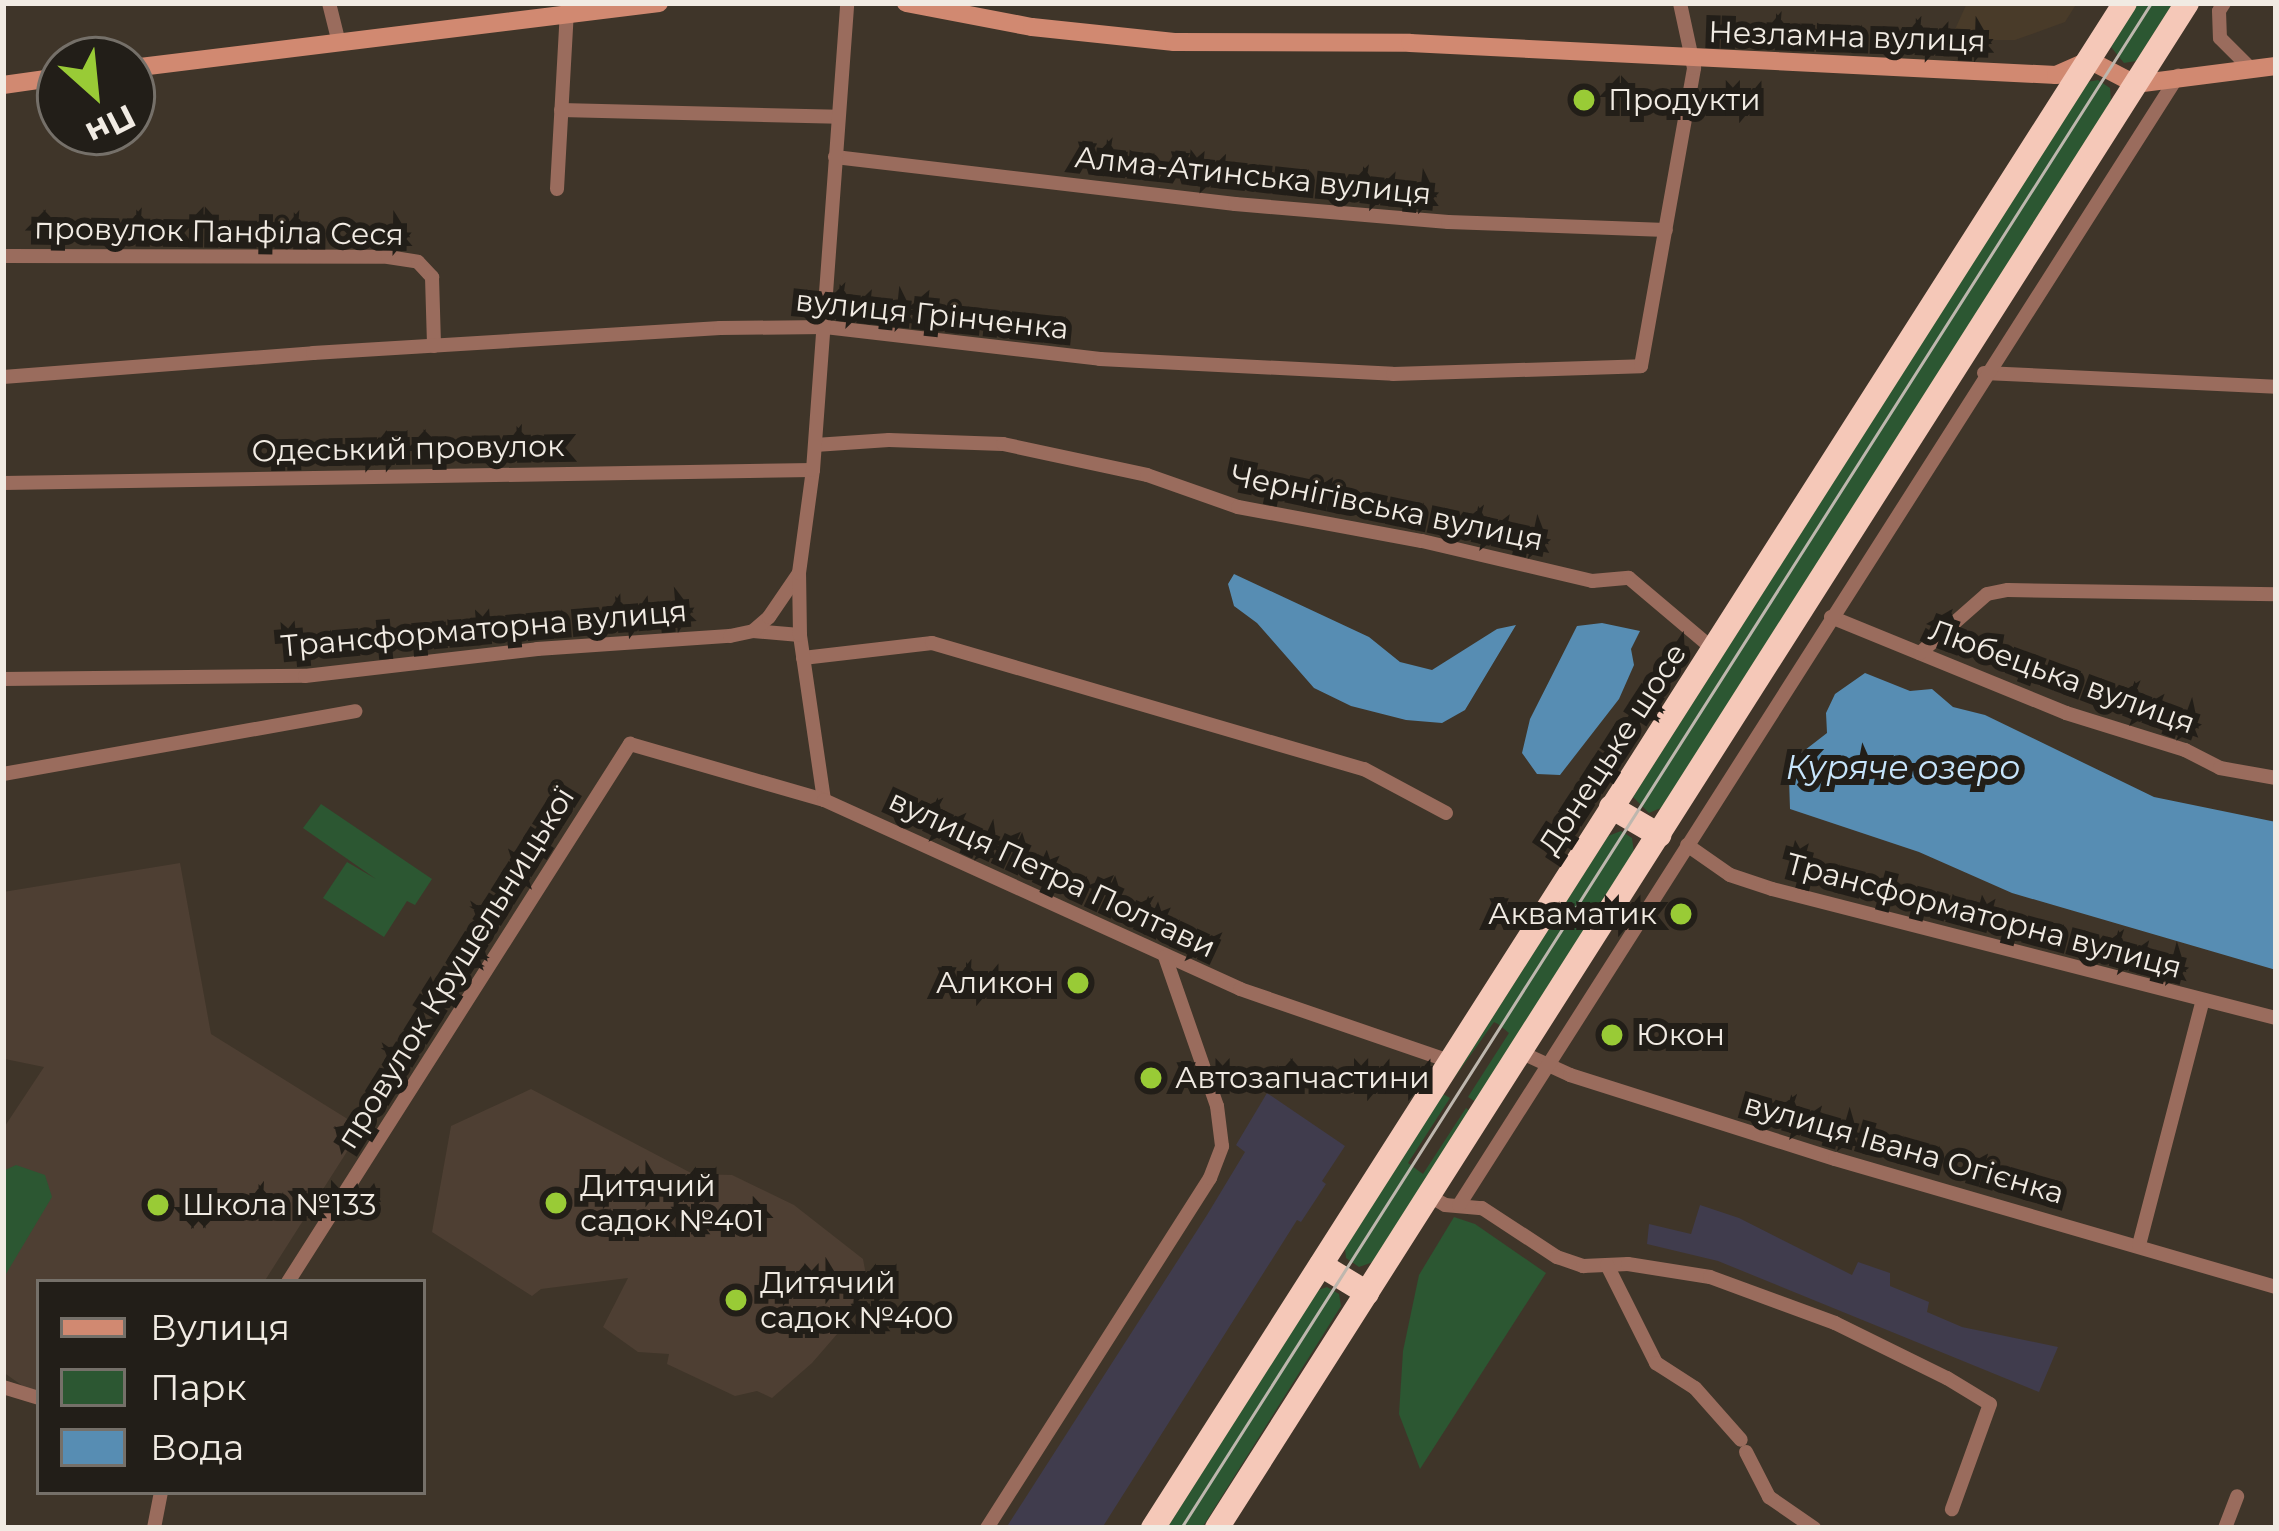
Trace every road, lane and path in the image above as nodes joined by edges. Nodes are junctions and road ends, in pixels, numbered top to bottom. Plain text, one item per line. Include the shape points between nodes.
1 (329, 3) edge
2 (659, 3) edge
3 (847, 3) edge
4 (906, 3) edge
5 (1680, 3) edge
6 (2125, 3) edge
7 (2187, 3) edge
8 (2224, 3) edge
9 (567, 12) junction
10 (338, 40) junction
11 (2089, 60) junction
12 (1694, 61) junction
13 (156, 65) edge
14 (2248, 66) junction
15 (2276, 66) edge
16 (2178, 76) junction
17 (36, 80) edge
18 (2135, 84) junction
19 (3, 85) edge
20 (561, 110) junction
21 (838, 117) junction
22 (836, 157) junction
23 (557, 189) dead end
24 (1666, 230) junction
25 (3, 256) edge
26 (825, 327) junction
27 (434, 346) junction
28 (1984, 373) junction
29 (3, 377) edge
30 (2276, 387) edge
31 (815, 445) junction
32 (813, 470) junction
33 (3, 483) edge
34 (799, 573) junction
35 (2276, 594) edge
36 (1831, 617) junction
37 (1792, 625) junction
38 (753, 631) junction
39 (800, 635) junction
40 (1817, 640) junction
41 (1713, 649) junction
42 (1920, 653) junction
43 (803, 658) junction
44 (3, 680) edge
45 (355, 711) dead end
46 (631, 743) joint
47 (3, 774) edge
48 (2276, 778) edge
49 (824, 800) junction
50 (1611, 807) junction
51 (1446, 813) dead end
52 (1659, 835) junction
53 (1687, 845) junction
54 (1165, 957) junction
55 (2203, 1000) junction
56 (2276, 1018) edge
57 (1520, 1052) junction
58 (1449, 1061) junction
59 (1550, 1068) junction
60 (1429, 1196) junction
61 (1459, 1205) junction
62 (2139, 1245) junction
63 (1321, 1265) junction
64 (1607, 1265) junction
65 (290, 1279) edge
66 (2276, 1287) edge
67 (1367, 1293) junction
68 (3, 1387) edge
69 (36, 1397) edge
70 (160, 1495) edge
71 (2237, 1496) dead end
72 (1952, 1509) dead end
73 (154, 1528) edge
74 (987, 1528) edge
75 (1153, 1528) edge
76 (1217, 1528) edge
77 (1814, 1528) edge
78 (2225, 1528) edge

1 - 10 street
2 - 9 street
3 - 21 street
4 - 12 street, Незламна вулиця via 1174,42 1410,44
5 - 12 street
6 - 11 highway, Донецьке шосе
7 - 18 highway
8 - 14 street via 2221,38
9 - 10 street
9 - 20 street
10 - 13 street
11 - 12 street, Незламна вулиця via 2056,75
11 - 18 street
11 - 41 highway, Донецьке шосе
12 - 24 street
14 - 15 street
14 - 16 street
16 - 18 street
16 - 28 street
17 - 19 street
18 - 37 highway
20 - 21 street
20 - 23 street
21 - 22 street
22 - 24 street, Алма-Атинська вулиця via 1258,206
22 - 26 street
24 - 26 street, вулиця Грінченка via 1642,366 1393,374 1100,359
25 - 27 street, провулок Панфіла Сеся via 418,262 432,278
26 - 27 street, вулиця Грінченка
26 - 31 street
27 - 29 street, вулиця Грінченка
28 - 30 street
28 - 36 street
31 - 32 street
31 - 41 street, Чернігівська вулиця via 1003,444 1147,475 1238,507 1592,581 1629,578
32 - 33 street, Одеський провулок
32 - 34 street
34 - 38 street
34 - 39 street
35 - 42 street via 2008,590 1987,594
36 - 40 street
36 - 42 street, Любецька вулиця
37 - 40 street
37 - 52 highway
38 - 39 street, Трансформаторна вулиця
38 - 44 street, Трансформаторна вулиця via 305,676
39 - 43 street
40 - 53 street
41 - 50 highway, Донецьке шосе
42 - 48 street, Любецька вулиця via 2220,768
43 - 49 street
43 - 51 street via 932,643 1364,769
45 - 47 street
46 - 49 street, вулиця Петра Полтави
46 - 65 street, провулок Крушельницької
49 - 54 street, вулиця Петра Полтави
50 - 52 highway
50 - 58 highway, Донецьке шосе
52 - 57 highway
53 - 55 street, Трансформаторна вулиця via 1730,875 1772,889
53 - 59 street
54 - 58 street, вулиця Петра Полтави
54 - 74 street via 1212,1088 1222,1147 1210,1178
55 - 56 street, Трансформаторна вулиця
55 - 62 street
57 - 59 street, вулиця Івана Огієнка
57 - 60 highway
58 - 63 highway, Донецьке шосе
59 - 61 street
59 - 62 street, вулиця Івана Огієнка via 1835,1160
60 - 61 street
60 - 67 highway
61 - 64 street via 1482,1208 1557,1257
62 - 66 street, вулиця Івана Огієнка
63 - 67 highway
63 - 75 highway, Донецьке шосе
64 - 72 street via 1710,1277 1752,1292 1834,1323 1990,1405
64 - 77 street via 1656,1363 1695,1388 1743,1446 1768,1497
67 - 76 highway
68 - 69 street
70 - 73 street
71 - 78 street

